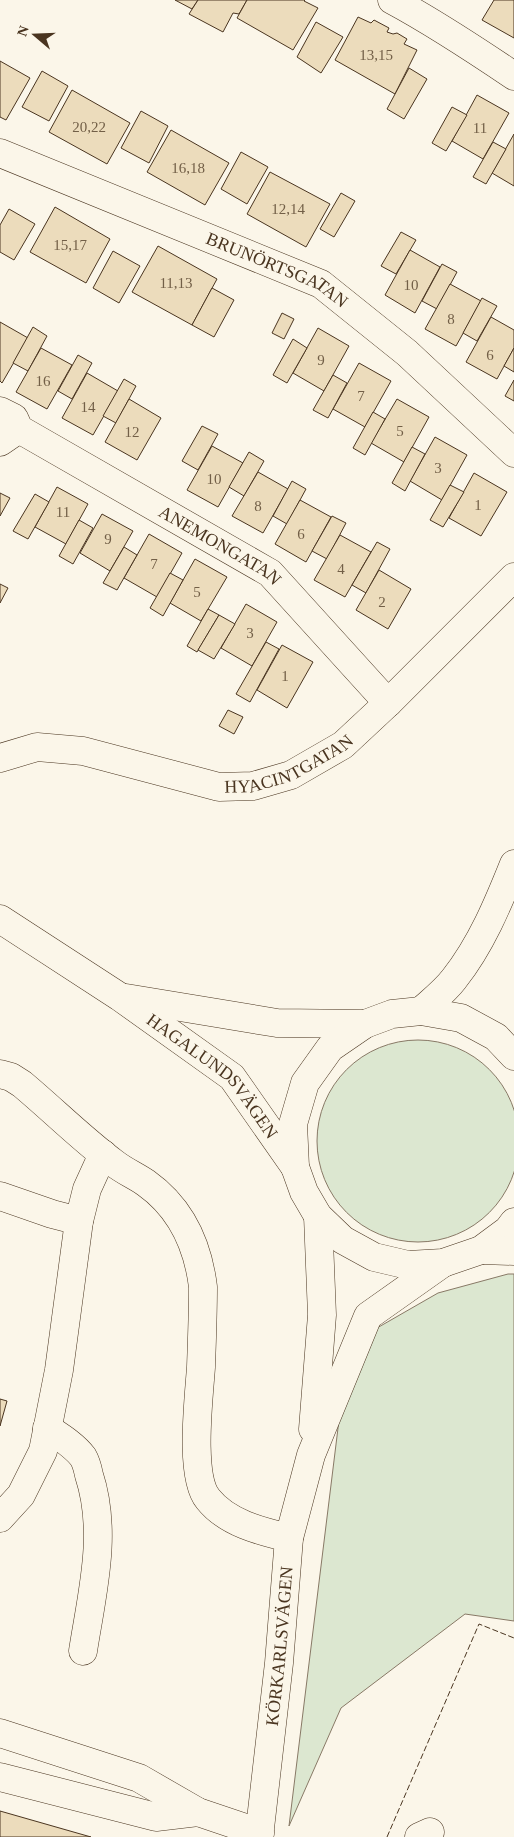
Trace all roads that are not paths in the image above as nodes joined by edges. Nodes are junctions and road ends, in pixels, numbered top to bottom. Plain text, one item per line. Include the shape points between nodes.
1 (392, 0) edge
2 (514, 76) edge
3 (0, 154) edge
4 (6, 427) edge
5 (514, 453) edge
6 (514, 577) edge
7 (388, 703) junction
8 (0, 758) edge
9 (514, 864) edge
10 (0, 919) edge
11 (120, 997) junction
12 (421, 1011) junction
13 (365, 1024) junction
14 (514, 1056) edge
15 (0, 1074) edge
16 (103, 1154) junction
17 (295, 1167) junction
18 (0, 1196) edge
19 (318, 1216) junction
20 (79, 1221) junction
21 (514, 1222) edge
22 (481, 1250) junction
23 (514, 1251) edge
24 (443, 1263) junction
25 (47, 1428) junction
26 (311, 1456) junction
27 (0, 1518) edge
28 (289, 1538) junction
29 (83, 1651) dead end
30 (0, 1732) edge
31 (0, 1777) edge
32 (198, 1812) junction
33 (260, 1835) edge

1 - 2 main road
3 - 5 main road, BRUNÖRTSGATAN via 321,284 407,353
4 - 7 main road, ANEMONGATAN via 270,573
6 - 7 main road, HYACINTGATAN
7 - 8 main road, HYACINTGATAN via 343,746 291,775 253,786 219,787 83,751 37,747
9 - 12 main road via 498,905 476,947 453,980
10 - 11 main road, HAGALUNDSVÄGEN
11 - 13 main road, HAGALUNDSVÄGEN via 277,1023
11 - 17 main road, HAGALUNDSVÄGEN via 232,1077
12 - 13 main road via 392,1014
12 - 14 main road via 461,1018 496,1037
13 - 17 main road via 330,1048 305,1083 293,1124
15 - 16 main road via 11,1076 22,1084
16 - 20 main road via 88,1188
16 - 28 main road via 147,1183 167,1201 180,1219 200,1262 203,1320 196,1451 203,1491 230,1517
17 - 19 main road
18 - 20 main road
19 - 24 main road via 343,1240 374,1257 408,1265
19 - 26 main road, KÖRKARLSVÄGEN via 322,1315
20 - 25 main road via 59,1370
21 - 22 main road
22 - 23 main road
22 - 24 main road
24 - 26 main road, KÖRKARLSVÄGEN via 368,1316
25 - 27 main road via 43,1451 21,1495
25 - 29 main road via 84,1458 95,1493 98,1554
26 - 28 main road, KÖRKARLSVÄGEN
28 - 33 main road, KÖRKARLSVÄGEN
30 - 32 main road via 139,1778
31 - 32 main road via 156,1817
32 - 33 main road

